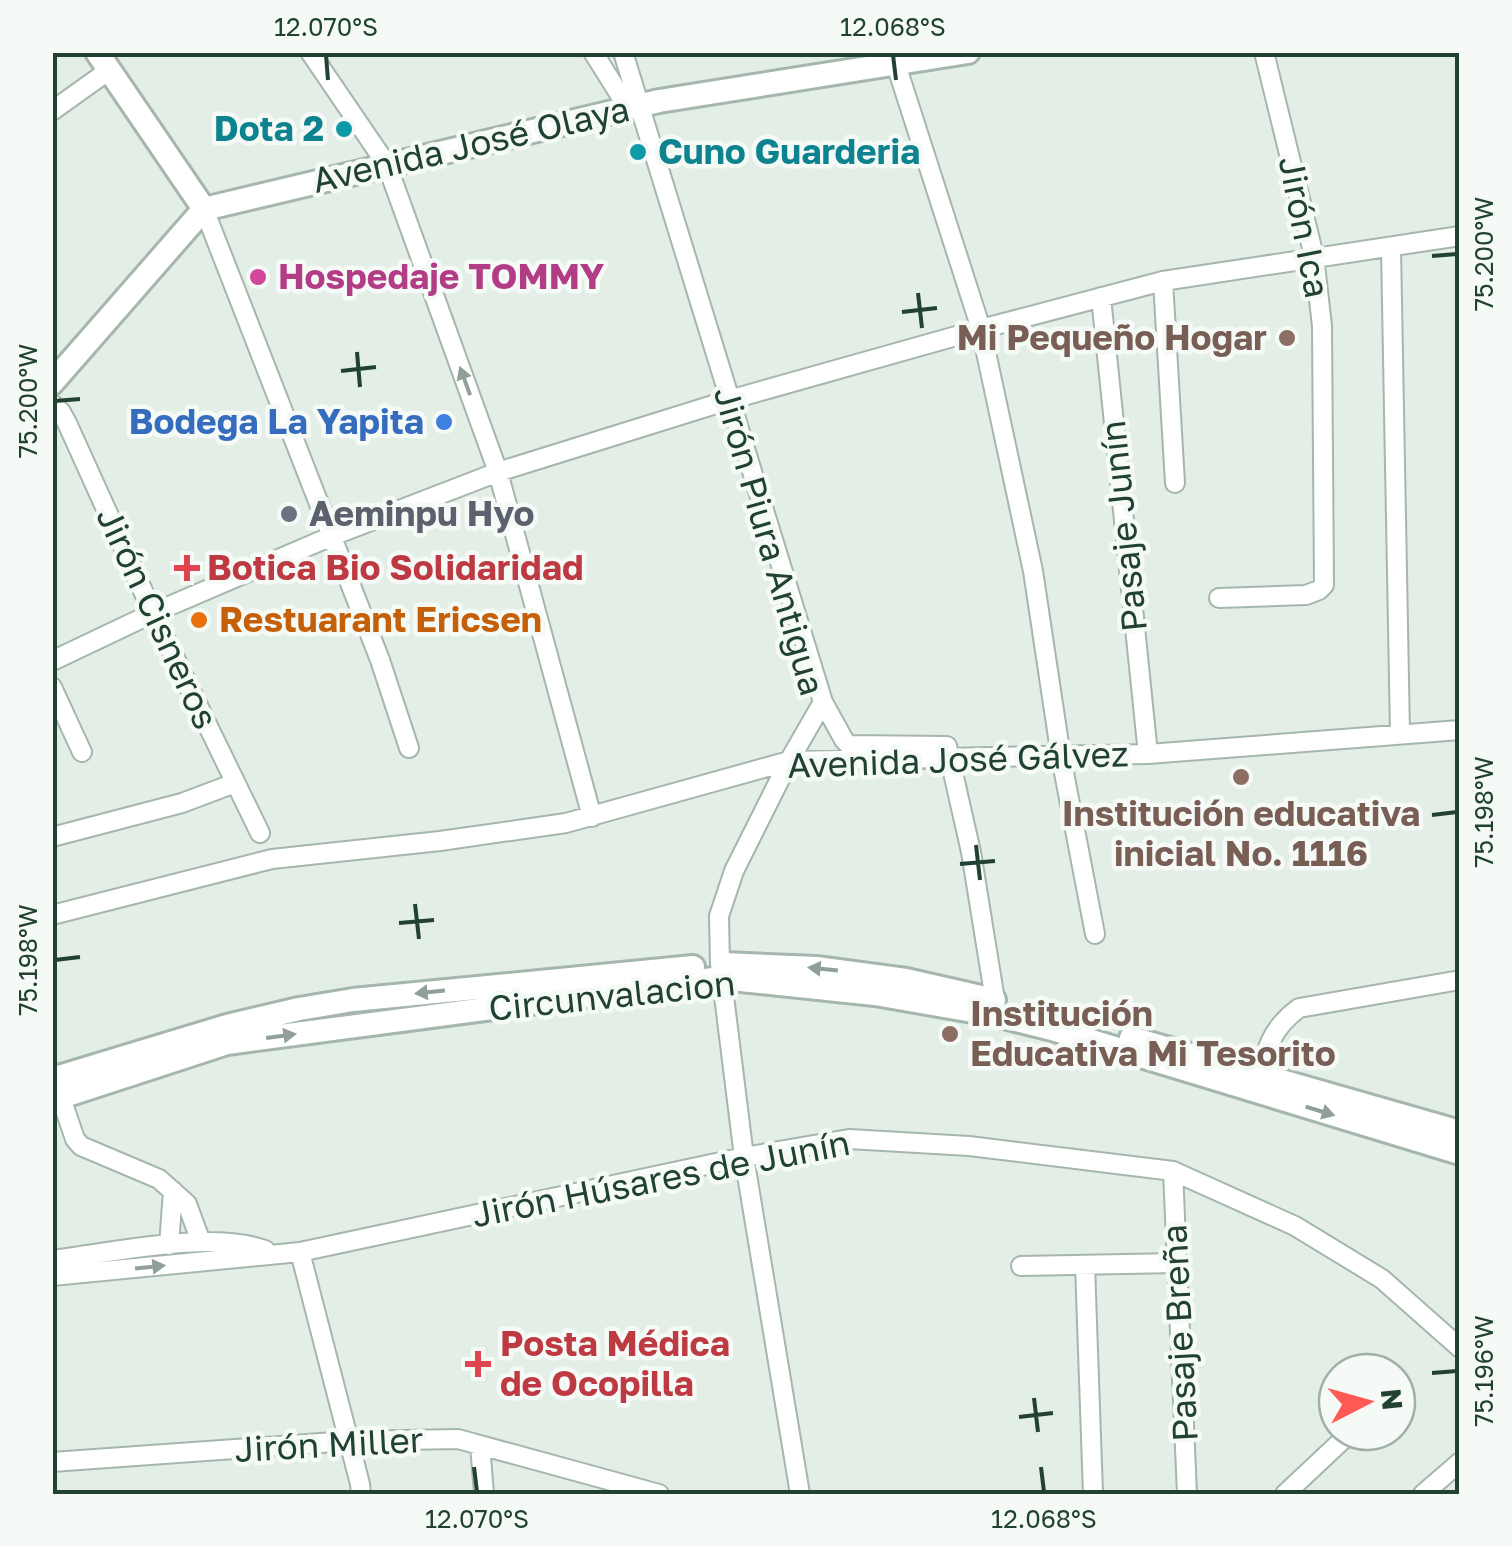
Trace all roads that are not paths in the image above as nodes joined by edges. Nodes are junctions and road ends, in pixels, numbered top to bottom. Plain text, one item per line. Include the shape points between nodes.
1 (310, 52) edge
2 (593, 52) edge
3 (623, 52) edge
4 (968, 52) edge
5 (1264, 52) edge
6 (893, 58) edge
7 (102, 62) edge
8 (634, 106) junction
9 (52, 111) edge
10 (387, 165) junction
11 (204, 208) junction
12 (1459, 240) edge
13 (1391, 248) junction
14 (1314, 256) junction
15 (1163, 281) junction
16 (1100, 297) junction
17 (981, 329) junction
18 (52, 383) edge
19 (729, 400) junction
20 (52, 404) edge
21 (498, 472) junction
22 (1176, 483) dead end
23 (332, 536) junction
24 (1219, 598) dead end
25 (153, 613) junction
26 (52, 662) edge
27 (52, 687) edge
28 (823, 702) junction
29 (1460, 730) edge
30 (1400, 734) junction
31 (410, 748) dead end
32 (82, 752) dead end
33 (1148, 754) junction
34 (1061, 757) junction
35 (950, 759) junction
36 (789, 761) junction
37 (235, 783) junction
38 (592, 817) junction
39 (260, 832) dead end
40 (52, 836) edge
41 (52, 915) edge
42 (1095, 934) dead end
43 (721, 971) junction
44 (1460, 980) edge
45 (995, 1000) junction
46 (1259, 1083) junction
47 (55, 1089) edge
48 (1460, 1132) edge
49 (1460, 1153) edge
50 (744, 1157) junction
51 (1173, 1171) junction
52 (173, 1191) junction
53 (201, 1242) junction
54 (169, 1245) junction
55 (300, 1252) junction
56 (275, 1254) junction
57 (52, 1260) edge
58 (1177, 1263) junction
59 (1085, 1264) junction
60 (1020, 1266) dead end
61 (52, 1276) edge
62 (1460, 1348) edge
63 (348, 1441) junction
64 (480, 1445) junction
65 (1330, 1452) edge
66 (52, 1462) edge
67 (1460, 1462) edge
68 (360, 1494) edge
69 (484, 1494) edge
70 (659, 1494) edge
71 (800, 1494) edge
72 (1093, 1494) edge
73 (1188, 1494) edge
74 (1285, 1494) edge
75 (1422, 1494) edge

1 - 10 street
2 - 8 street
3 - 8 street, Jirón Piura Antigua
4 - 6 street, Avenida José Olaya
5 - 14 street, Jirón Ica
6 - 8 street, Avenida José Olaya
6 - 17 street
7 - 9 street
7 - 11 street
8 - 10 street, Avenida José Olaya
8 - 19 street, Jirón Piura Antigua
10 - 11 street, Avenida José Olaya
21 -> 10 street
11 - 18 street
11 - 23 street
12 - 13 street
13 - 14 street
13 - 30 street
14 - 15 street
14 - 24 street, Jirón Ica via 1322,326 1324,585 1306,595
15 - 16 street
15 - 22 street
16 - 17 street
16 - 33 street, Pasaje Junín
17 - 19 street
17 - 34 street via 1034,570
19 - 21 street
19 - 28 street, Jirón Piura Antigua
20 - 25 street, Jirón Cisneros via 67,423
21 - 23 street
21 - 38 street
23 - 25 street
23 - 31 street
25 - 26 street
25 - 37 street, Jirón Cisneros
27 - 32 street
28 - 35 street via 849,745 947,746
28 - 36 street, Jirón Piura Antigua
29 - 30 street, Avenida José Gálvez
30 - 33 street, Avenida José Gálvez
33 - 34 street, Avenida José Gálvez
34 - 35 street, Avenida José Gálvez
34 - 42 street
35 - 36 street, Avenida José Gálvez
35 - 45 street
36 - 38 street, Avenida José Gálvez
36 - 43 street, Jirón Piura Antigua via 719,916
37 - 39 street, Jirón Cisneros
37 - 40 street
38 - 41 street, Avenida José Gálvez via 272,858
45 -> 43 street, Circunvalacion via 816,968
43 - 46 street, Circunvalacion via 996,1015
43 - 47 street, Circunvalacion via 298,1009 226,1026
43 - 50 street, Jirón Piura Antigua
44 - 46 street via 1299,1008 1281,1021 1267,1047
45 - 46 street, Circunvalacion
46 - 48 street, Circunvalacion
46 -> 49 street, Circunvalacion
47 - 52 street via 80,1146
50 - 51 street, Jirón Húsares de Junín via 849,1139
50 - 55 street, Jirón Húsares de Junín
50 - 71 street, Jirón Piura Antigua
51 - 58 street, Pasaje Breña
51 - 62 street, Jirón Húsares de Junín via 1295,1226 1368,1270
52 - 53 street via 188,1204
52 - 54 street
53 - 54 street
53 - 56 street via 251,1245
54 - 57 street
55 - 56 street, Jirón Húsares de Junín
55 - 63 street
61 -> 56 street, Jirón Húsares de Junín
58 - 59 street
58 - 73 street, Pasaje Breña
59 - 60 street
59 - 72 street
63 - 64 street, Jirón Miller via 458,1439
63 - 66 street, Jirón Miller
63 - 68 street
64 - 69 street
64 - 70 street, Jirón Miller
65 - 74 street
67 - 75 street

